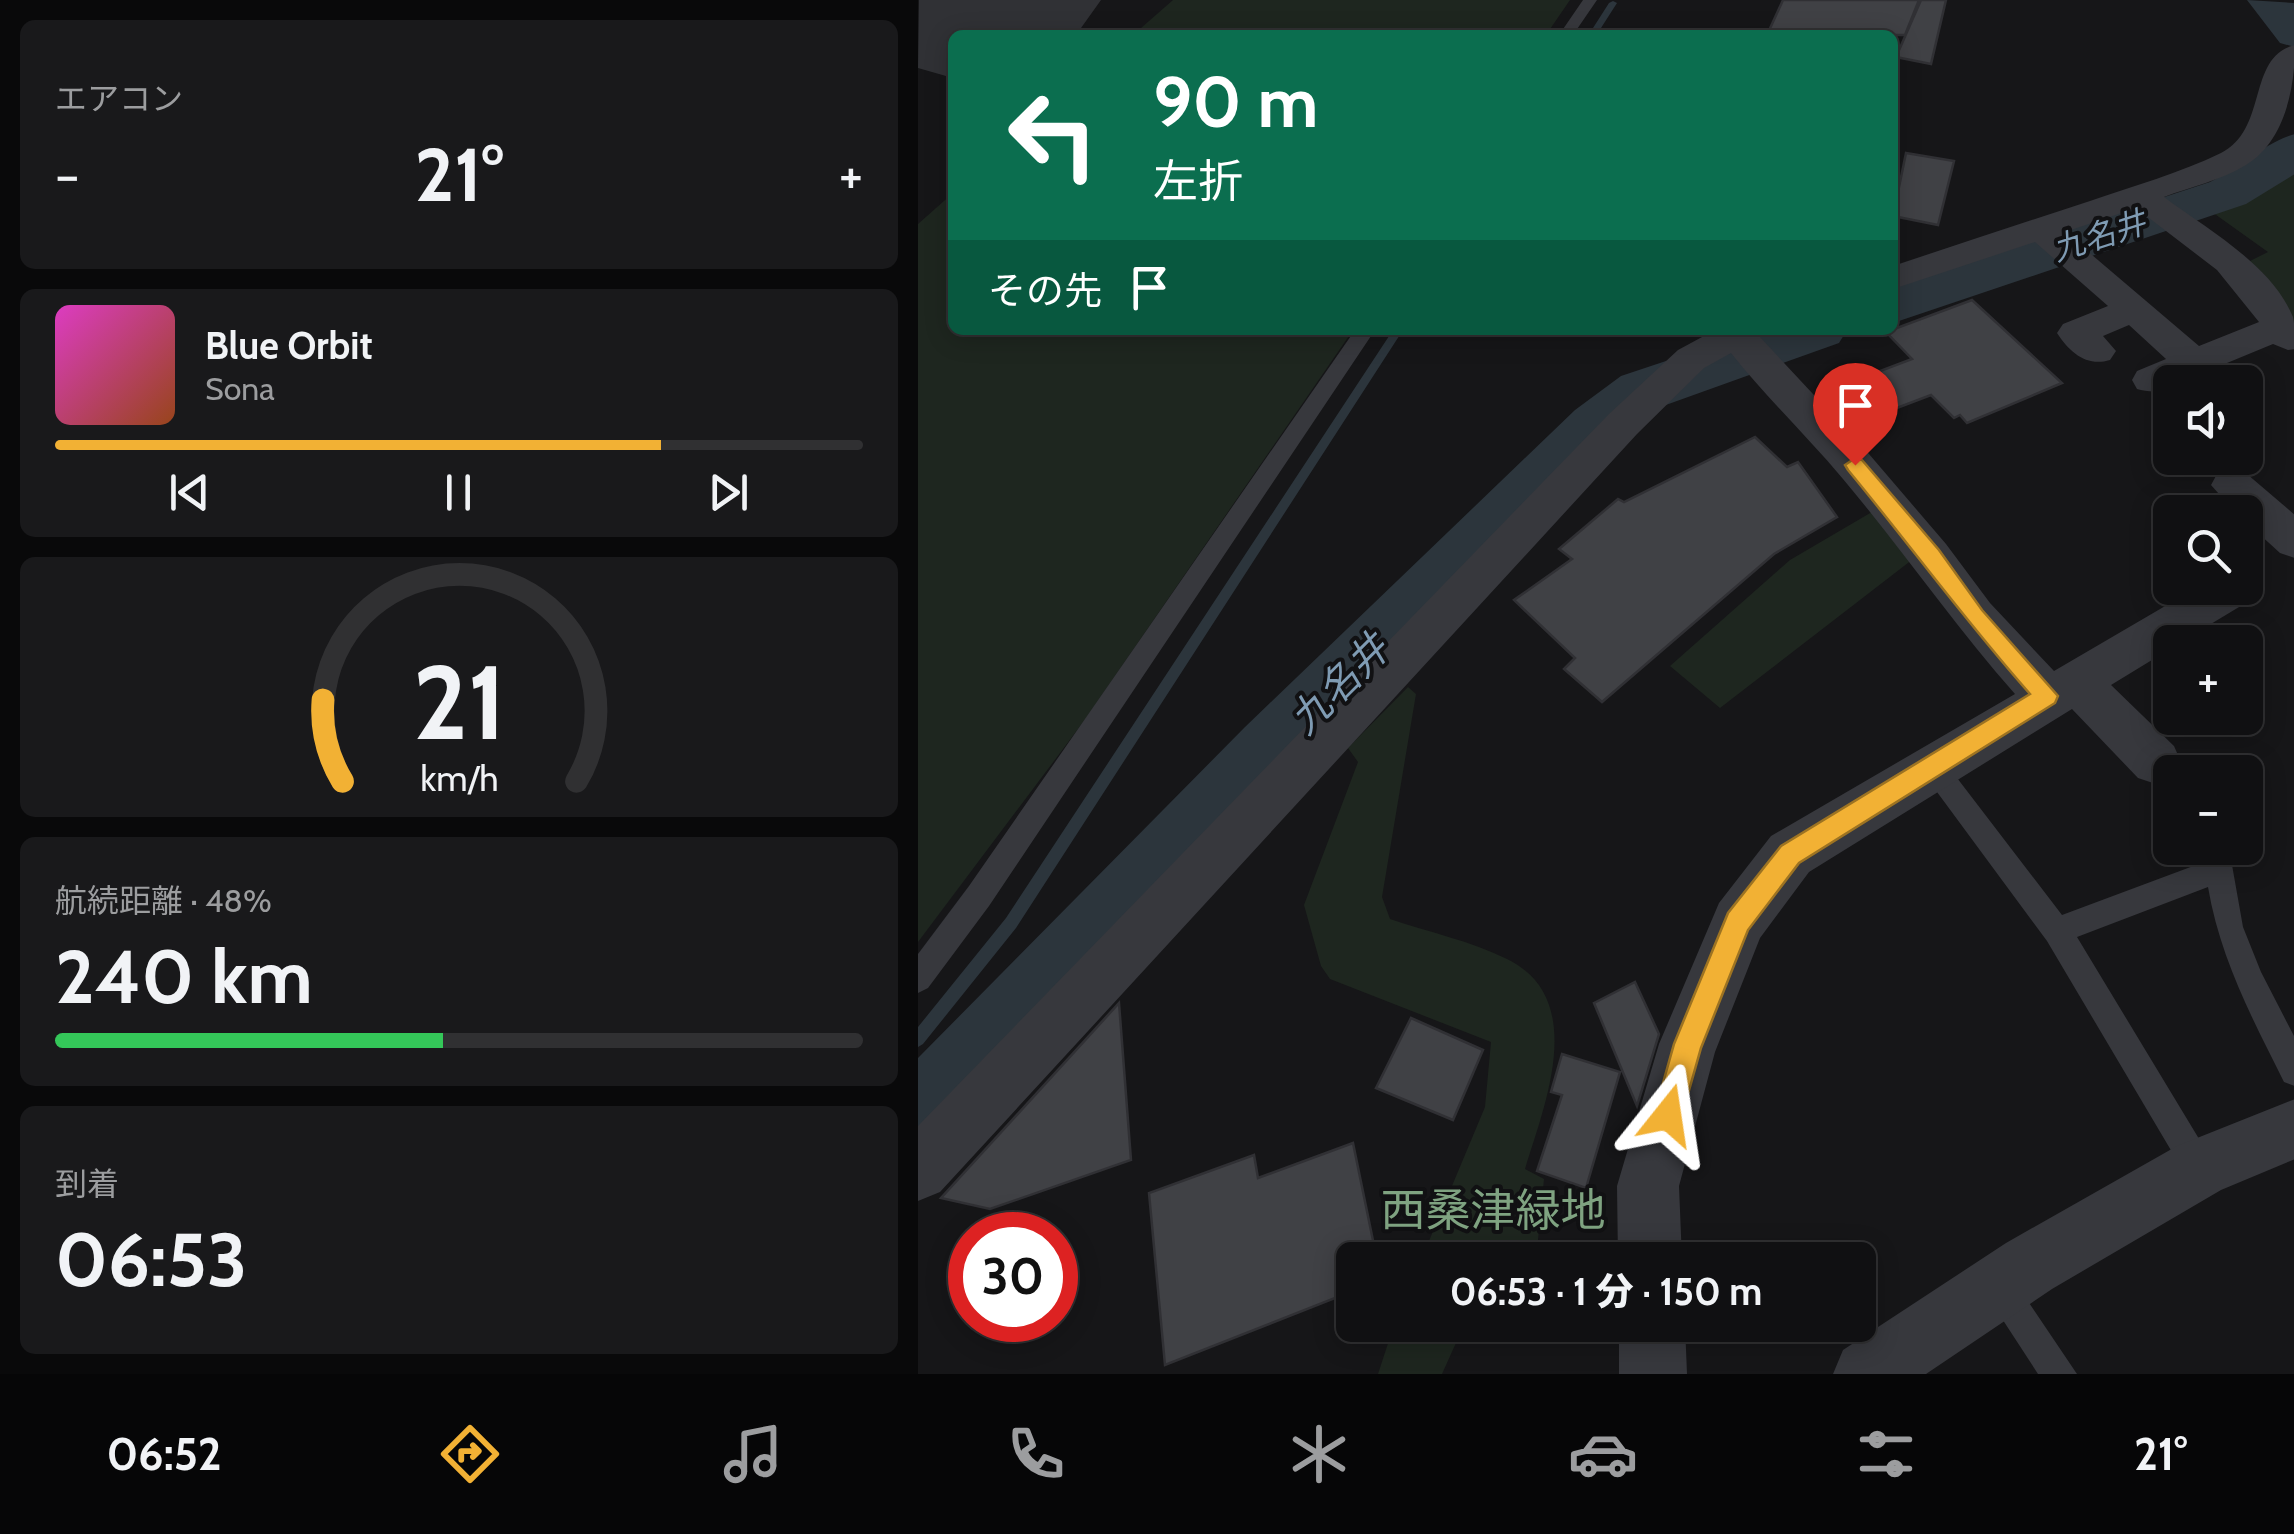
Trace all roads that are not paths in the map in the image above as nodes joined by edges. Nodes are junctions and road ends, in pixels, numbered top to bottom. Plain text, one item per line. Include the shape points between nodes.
1 (1590, 0) edge
2 (1569, 30) edge
3 (2294, 54) edge
4 (2140, 195) junction
5 (2041, 230) junction
6 (1898, 276) edge
7 (2133, 310) junction
8 (2076, 332) dead end
9 (1361, 335) edge
10 (1735, 335) edge
11 (1742, 335) edge
12 (2288, 337) edge
13 (2194, 362) junction
14 (2151, 380) dead end
15 (2232, 484) dead end
16 (2294, 541) edge
17 (2294, 551) edge
18 (2263, 570) edge
19 (2204, 605) edge
20 (2061, 689) junction
21 (2153, 764) edge
22 (1932, 766) junction
23 (2202, 865) edge
24 (2219, 865) edge
25 (2056, 931) junction
26 (918, 978) edge
27 (2294, 1071) edge
28 (2294, 1129) edge
29 (2199, 1168) junction
30 (918, 1170) edge
31 (1650, 1242) edge
32 (1998, 1286) junction
33 (1652, 1342) edge
34 (1653, 1374) edge
35 (1867, 1374) edge
36 (2059, 1374) edge

1 - 2 lane
3 - 4 street via 2282,63 2266,126 2236,158
4 - 5 street
4 - 12 street via 2229,262
5 - 6 street
5 - 7 street
7 - 8 street
7 - 13 street
9 - 26 lane
10 - 30 street via 1692,359 1623,424
11 - 20 street via 1773,379 1931,556 1974,616
12 - 13 street
13 - 14 street
15 - 16 street
17 - 18 street
19 - 20 street
20 - 21 street
20 - 22 street
22 - 25 lane
22 - 31 street via 1790,854 1738,922 1688,1044 1648,1186
23 - 25 lane
24 - 27 lane via 2235,945
25 - 29 lane
28 - 29 street
29 - 32 street
32 - 35 street
32 - 36 lane
33 - 34 street

